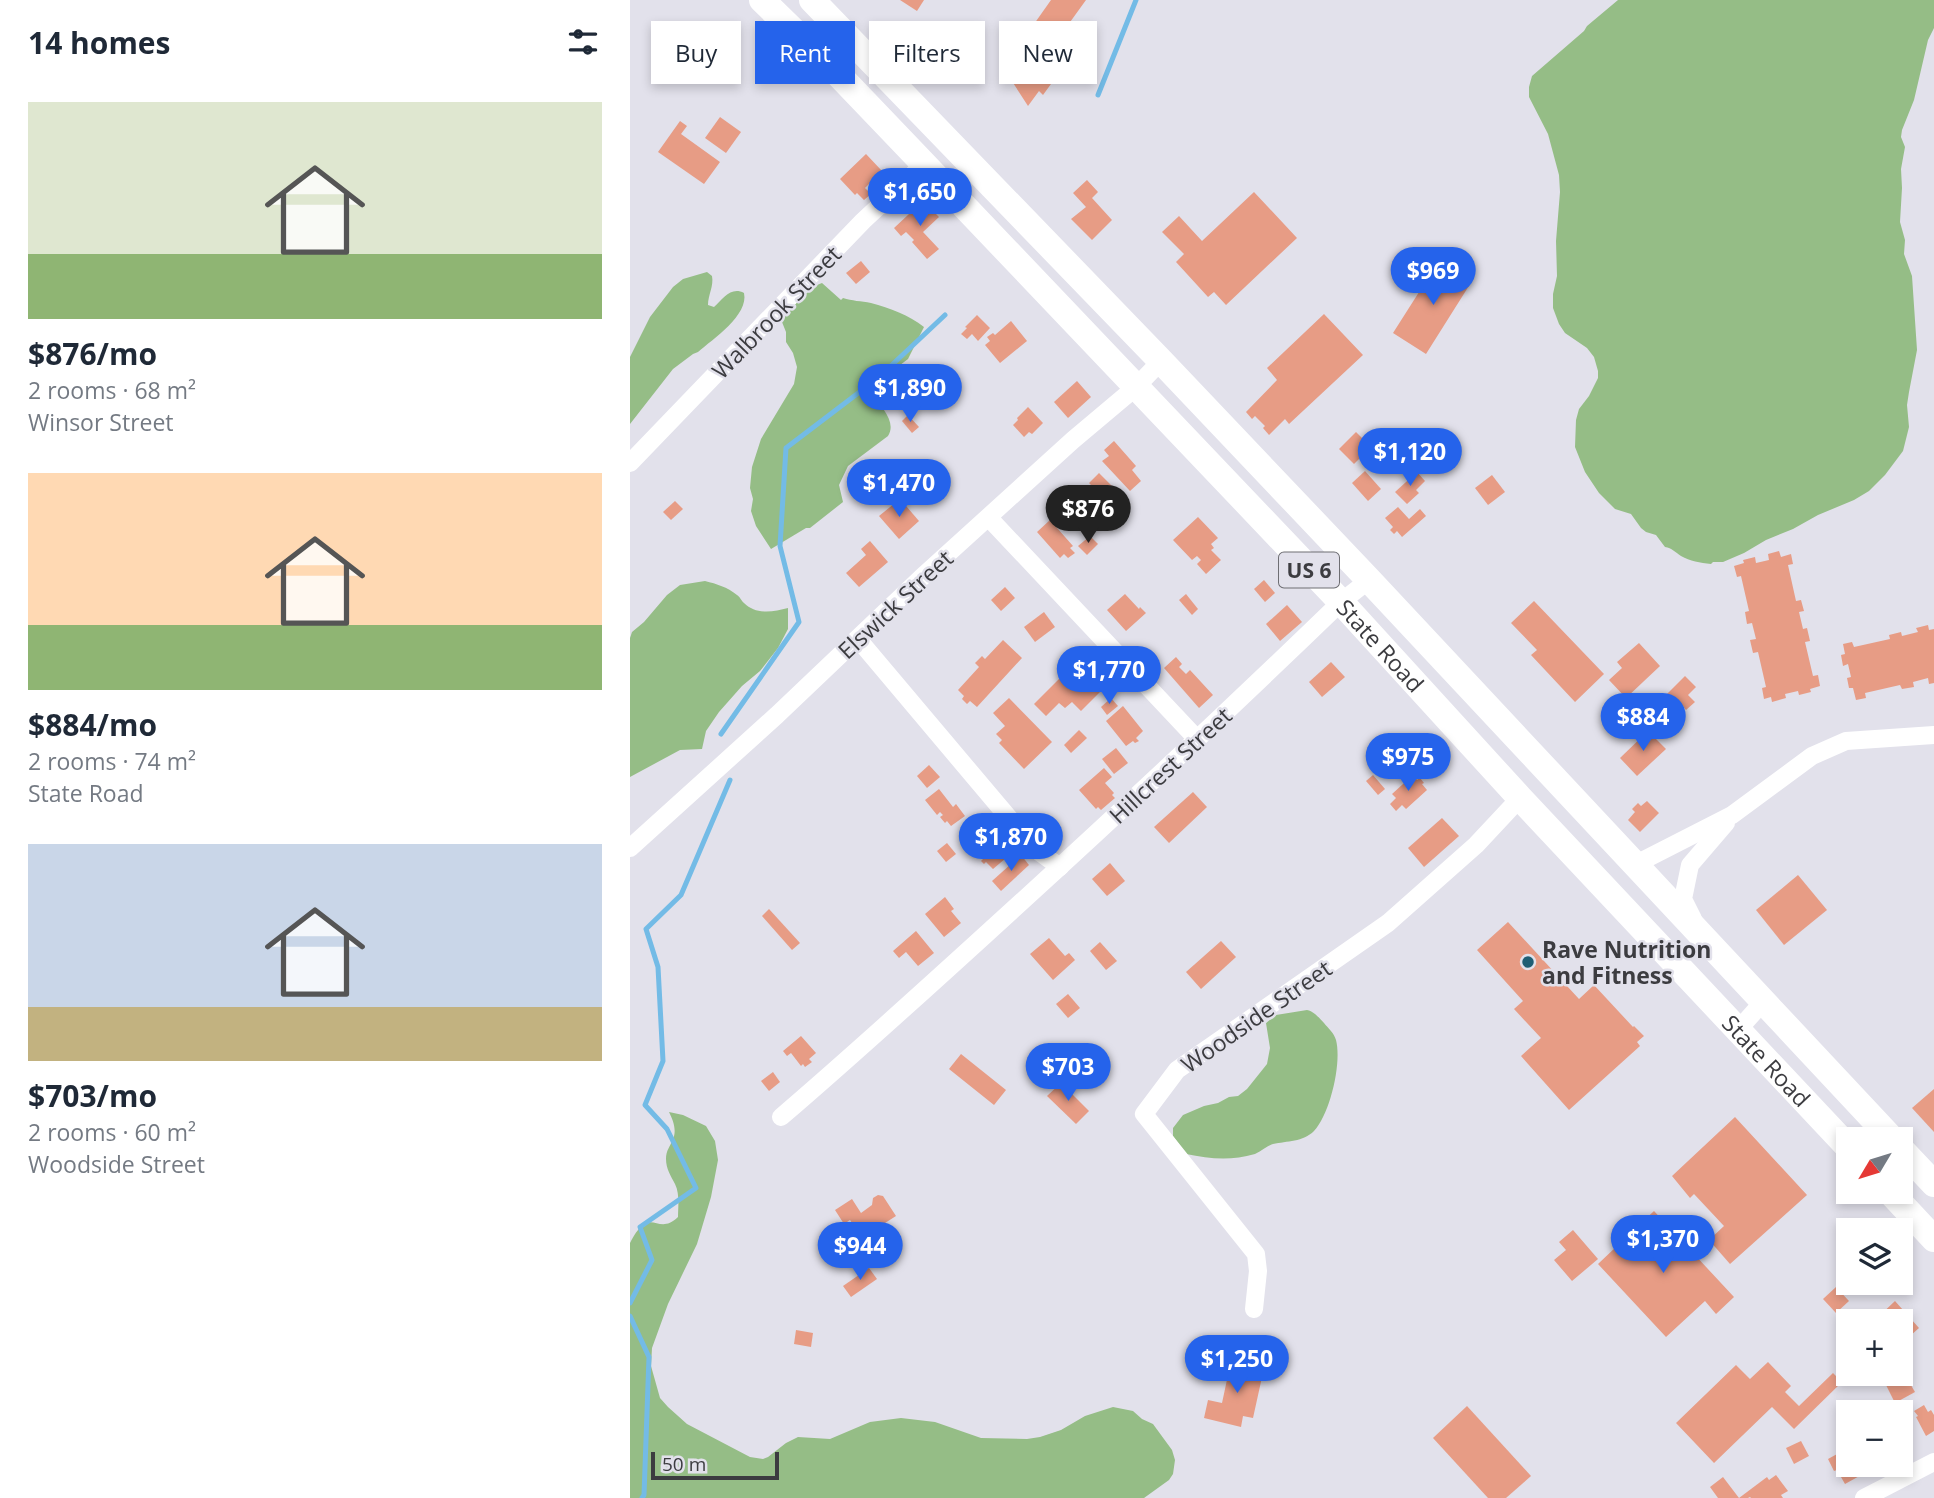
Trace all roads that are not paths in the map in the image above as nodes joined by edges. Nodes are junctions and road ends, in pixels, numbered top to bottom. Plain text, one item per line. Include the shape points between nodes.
1 (762, 0) edge
2 (812, 0) edge
3 (924, 164) junction
4 (1161, 361) junction
5 (1136, 387) junction
6 (630, 463) edge
7 (989, 518) junction
8 (1369, 580) junction
9 (1341, 603) junction
10 (858, 639) junction
11 (1934, 736) edge
12 (1197, 739) junction
13 (1520, 797) junction
14 (1732, 815) junction
15 (630, 848) edge
16 (1636, 864) junction
17 (1060, 867) junction
18 (1699, 932) junction
19 (1763, 1002) junction
20 (1738, 1030) junction
21 (781, 1116) dead end
22 (1881, 1127) edge
23 (1836, 1134) edge
24 (1913, 1162) edge
25 (1934, 1184) edge
26 (1901, 1204) edge
27 (1934, 1239) edge
28 (1254, 1309) dead end
29 (1934, 1462) edge
30 (1864, 1498) edge

1 - 3 main road, State Road / US 6
2 - 4 main road, State Road / US 6
3 - 5 main road, State Road / US 6
3 - 6 street, Walbrook Street via 863,221
4 - 5 street, Elswick Street
4 - 8 main road, State Road / US 6
5 - 7 street, Elswick Street
5 - 9 main road, State Road / US 6
7 - 10 street, Elswick Street
7 - 12 street
8 - 9 street, Hillcrest Street
8 - 16 main road, State Road / US 6
9 - 12 street, Hillcrest Street
9 - 13 main road, State Road / US 6
10 - 15 street, Elswick Street
10 - 17 street via 1035,849
11 - 14 street via 1846,741 1812,756
12 - 17 street, Hillcrest Street
13 - 20 main road, State Road / US 6
13 - 28 street, Woodside Street via 1476,845 1388,923 1177,1070 1144,1114 1256,1254
14 - 16 street
14 - 18 street via 1690,865 1683,899
16 - 18 main road, State Road / US 6
17 - 21 street, Hillcrest Street
18 - 19 main road, State Road / US 6
19 - 20 street
19 - 22 main road, State Road / US 6
20 - 23 main road, State Road / US 6
24 - 25 main road
26 - 27 main road
29 - 30 street

